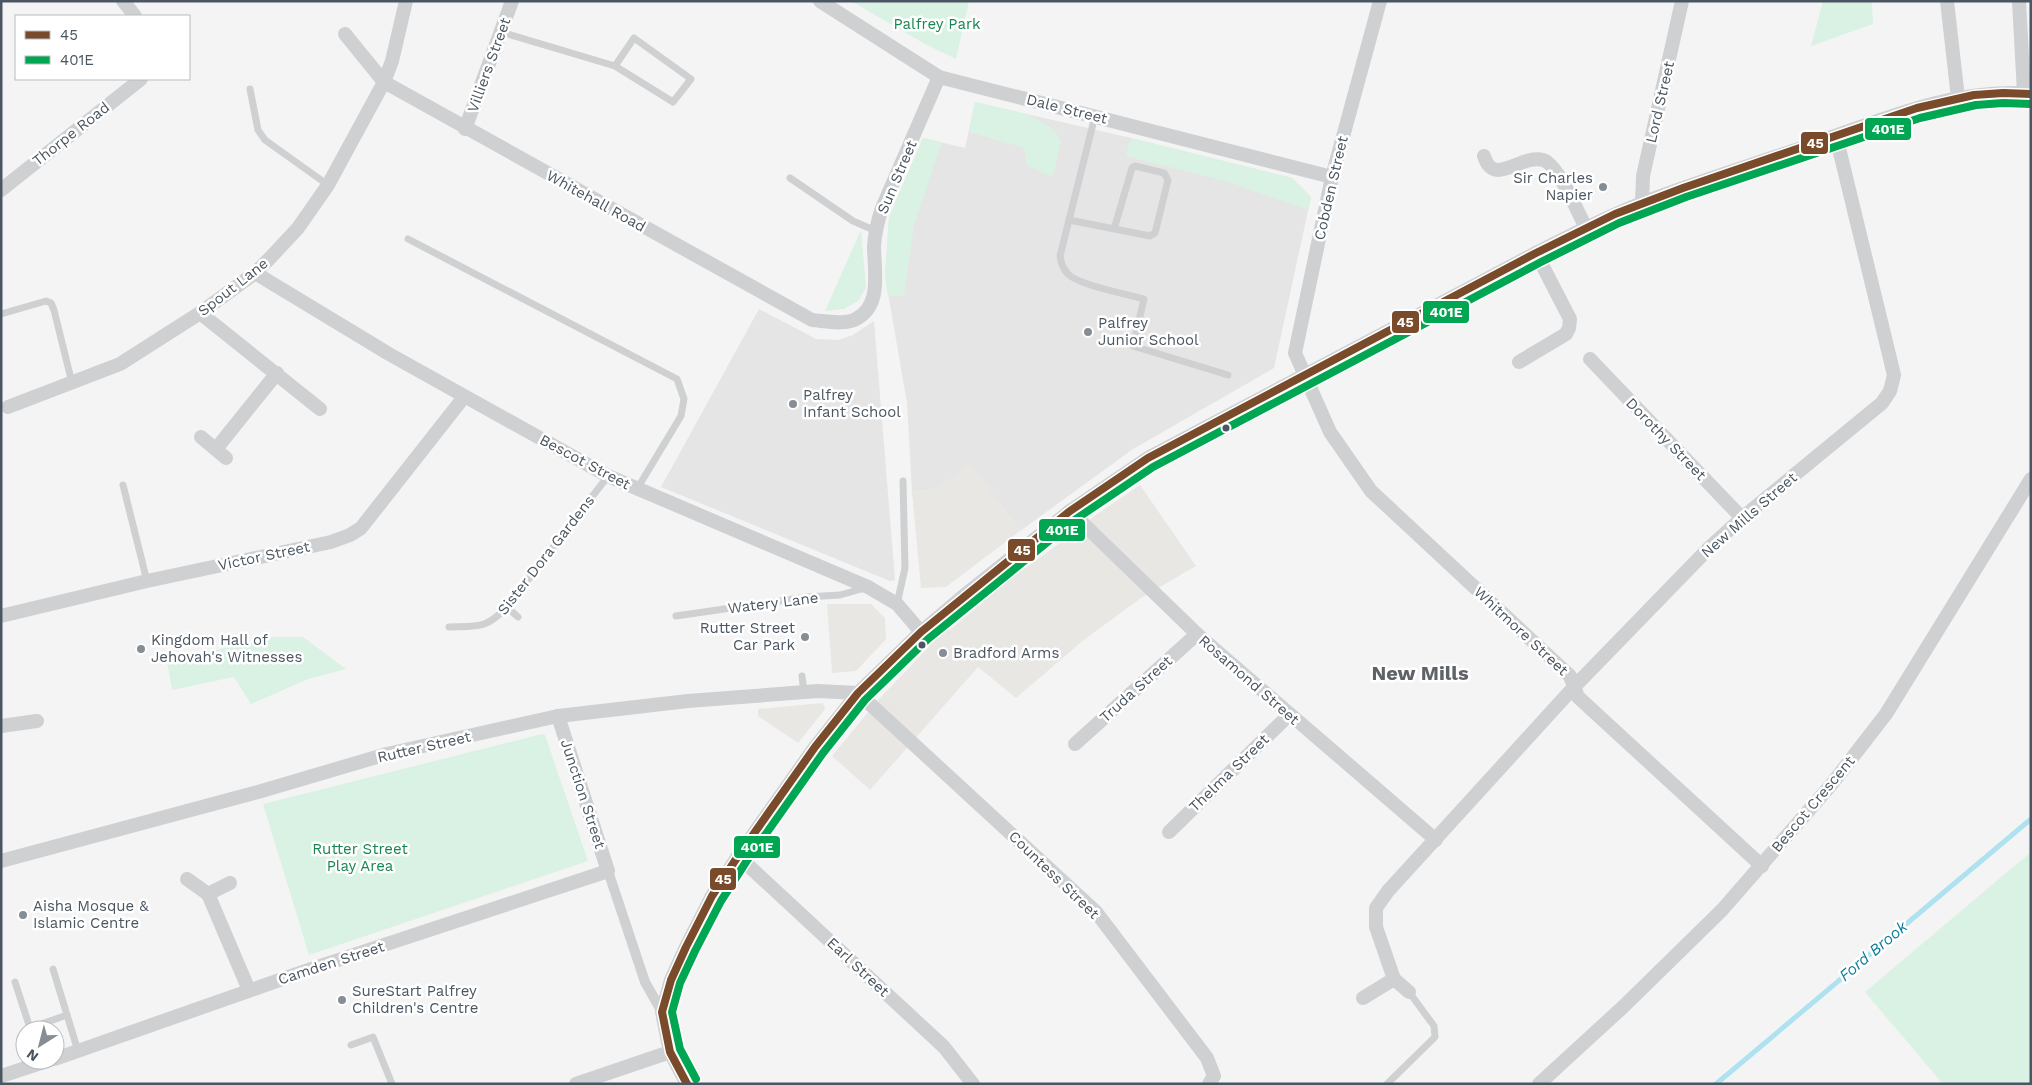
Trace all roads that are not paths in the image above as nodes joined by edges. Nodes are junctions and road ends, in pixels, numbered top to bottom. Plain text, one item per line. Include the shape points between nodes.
1 (123, 1) edge
2 (406, 1) edge
3 (512, 1) edge
4 (820, 1) edge
5 (1380, 1) edge
6 (1682, 1) edge
7 (1947, 1) edge
8 (2018, 1) edge
9 (134, 15) edge
10 (501, 32) junction
11 (345, 34) dead end
12 (615, 66) junction
13 (939, 76) junction
14 (140, 80) edge
15 (384, 82) junction
16 (250, 89) dead end
17 (2027, 94) edge
18 (1958, 98) junction
19 (1094, 116) junction
20 (466, 129) junction
21 (1836, 136) junction
22 (1484, 156) dead end
23 (1332, 177) junction
24 (790, 178) dead end
25 (328, 185) junction
26 (1, 190) edge
27 (1642, 203) junction
28 (1069, 220) junction
29 (1586, 228) junction
30 (1114, 229) junction
31 (876, 231) junction
32 (408, 239) dead end
33 (1536, 253) junction
34 (255, 273) junction
35 (866, 310) joint
36 (200, 313) junction
37 (1, 314) edge
38 (1590, 360) dead end
39 (1519, 362) dead end
40 (277, 373) junction
41 (1228, 375) dead end
42 (1304, 376) junction
43 (72, 384) junction
44 (464, 397) junction
45 (8, 407) dead end
46 (320, 409) dead end
47 (201, 437) dead end
48 (608, 476) junction
49 (2031, 479) edge
50 (903, 481) dead end
51 (123, 485) dead end
52 (636, 489) junction
53 (1070, 511) junction
54 (1742, 518) junction
55 (147, 581) junction
56 (868, 587) junction
57 (897, 604) junction
58 (507, 607) junction
59 (1, 616) edge
60 (676, 616) dead end
61 (518, 617) dead end
62 (449, 627) dead end
63 (921, 632) junction
64 (1197, 634) junction
65 (802, 676) dead end
66 (1574, 687) junction
67 (804, 692) junction
68 (858, 693) junction
69 (1288, 715) junction
70 (558, 716) junction
71 (38, 721) dead end
72 (1, 726) edge
73 (1075, 744) dead end
74 (1169, 832) dead end
75 (1436, 840) junction
76 (738, 856) junction
77 (1, 861) edge
78 (1762, 866) junction
79 (608, 871) junction
80 (187, 880) dead end
81 (230, 883) dead end
82 (208, 894) junction
83 (53, 969) dead end
84 (1394, 979) junction
85 (15, 982) dead end
86 (249, 990) junction
87 (1409, 992) joint
88 (1363, 998) dead end
89 (662, 1012) junction
90 (67, 1015) junction
91 (351, 1045) dead end
92 (78, 1051) junction
93 (670, 1052) junction
94 (65, 1055) edge
95 (19, 1070) edge
96 (1, 1076) edge
97 (392, 1084) edge
98 (576, 1084) edge
99 (687, 1084) edge
100 (973, 1084) edge
101 (1209, 1084) edge
102 (1387, 1084) edge
103 (1539, 1084) edge

1 - 9 street
2 - 15 street, Spout Lane
3 - 10 street, Villiers Street
4 - 13 street, Dale Street
5 - 23 street, Cobden Street
6 - 27 street, Lord Street via 1643,176
7 - 18 street
8 - 17 street
10 - 12 lane
10 - 20 street, Villiers Street
11 - 15 street, Whitehall Road
12 - 12 lane via 673,102 691,78 634,38
13 - 19 street, Dale Street
13 - 31 street, Sun Street via 882,208
14 - 26 street, Thorpe Road
15 - 20 street, Whitehall Road
15 - 25 street, Spout Lane
16 - 25 lane via 258,130 264,140
17 - 18 street
18 - 21 street
19 - 23 street, Dale Street
19 - 28 lane
20 - 35 street, Whitehall Road via 812,320 841,323 855,320
21 - 27 street
21 - 54 street, New Mills Street via 1894,375 1890,391 1882,403
22 - 29 street via 1493,171 1502,171 1522,161 1545,161 1554,169
23 - 42 street, Cobden Street via 1295,353
24 - 31 lane via 853,221
25 - 34 street, Spout Lane via 298,228
27 - 29 street
28 - 30 lane
28 - 41 lane via 1060,256 1067,274 1078,281 1144,299 1133,346
29 - 33 street
30 - 30 lane via 1150,236 1155,233 1168,180 1164,173 1132,168
31 - 35 street, Sun Street via 874,296
32 - 52 lane via 677,379 684,399 681,416
33 - 39 street via 1570,319 1569,328 1566,334
33 - 42 street
34 - 36 street, Spout Lane
34 - 44 street, Bescot Street
36 - 40 street
36 - 43 street, Spout Lane via 120,364
37 - 43 lane via 46,301 51,303
38 - 54 street, Dorothy Street
40 - 46 street
40 - 47 street via 221,454
42 - 53 street via 1148,458
42 - 66 street, Whitmore Street via 1330,432 1371,491 1570,676
43 - 45 street, Spout Lane
44 - 48 street, Bescot Street
44 - 55 street, Victor Street via 360,528 350,536
48 - 52 street, Bescot Street
48 - 58 lane, Sister Dora Gardens
49 - 78 street, Bescot Crescent via 1886,714
50 - 57 lane via 905,568
51 - 55 lane
52 - 56 street, Bescot Street
53 - 63 street
53 - 64 street, Rosamond Street
54 - 66 street, New Mills Street
55 - 59 street, Victor Street
56 - 57 street, Bescot Street
56 - 60 lane, Watery Lane via 840,596
57 - 63 street, Bescot Street
58 - 61 lane
58 - 62 lane, Sister Dora Gardens via 484,626
63 - 68 street
64 - 69 street, Rosamond Street
64 - 73 street, Truda Street
65 - 67 lane
66 - 75 street, New Mills Street
66 - 78 street, Whitmore Street via 1578,698
67 - 68 street, Rutter Street
67 - 70 street, Rutter Street
68 - 76 street via 815,747
68 - 101 street, Countess Street via 1096,912 1207,1058 1214,1076
69 - 74 street, Thelma Street
69 - 75 street, Rosamond Street
70 - 77 street, Rutter Street via 387,754
70 - 79 street, Junction Street
71 - 72 street
75 - 84 street, New Mills Street via 1376,908 1376,927
76 - 89 street via 712,896 686,947
76 - 100 street, Earl Street via 944,1048
78 - 103 street, Bescot Crescent via 1644,987
79 - 86 street, Camden Street
79 - 89 street via 645,982
80 - 82 street
81 - 82 street
82 - 86 street
83 - 90 lane
84 - 87 street
84 - 88 street
85 - 90 lane via 30,1028
86 - 92 street, Camden Street
87 - 102 lane via 1434,1026 1435,1037
89 - 93 street
90 - 92 lane
91 - 97 lane via 373,1037
92 - 94 street, Camden Street
93 - 98 street
93 - 99 street
95 - 96 street

